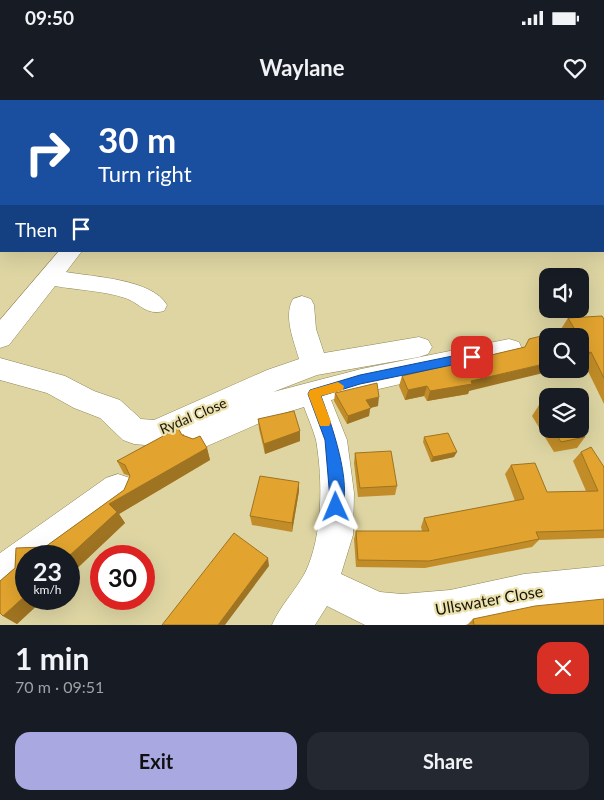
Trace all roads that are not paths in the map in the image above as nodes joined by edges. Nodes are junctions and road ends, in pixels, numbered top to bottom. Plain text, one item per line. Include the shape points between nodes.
1 (70, 252) edge
2 (49, 277) junction
3 (155, 305) dead end
4 (303, 317) dead end
5 (0, 338) edge
6 (420, 347) dead end
7 (509, 349) edge
8 (362, 368) junction
9 (0, 369) edge
10 (315, 379) junction
11 (198, 437) edge
12 (118, 489) dead end
13 (0, 575) edge
14 (320, 583) junction
15 (604, 584) edge
16 (292, 625) edge

1 - 2 street
2 - 3 street via 132,291
2 - 5 street
4 - 10 street
6 - 8 street
7 - 8 street
8 - 10 street, Rydal Close
9 - 10 street, Rydal Close via 55,384 84,400 110,409 134,431 156,433 277,378
10 - 11 street via 271,405
10 - 14 street via 331,440 337,492 334,535
12 - 13 street
14 - 15 street, Ullswater Close via 378,611 402,613 450,609 524,593
14 - 16 street

